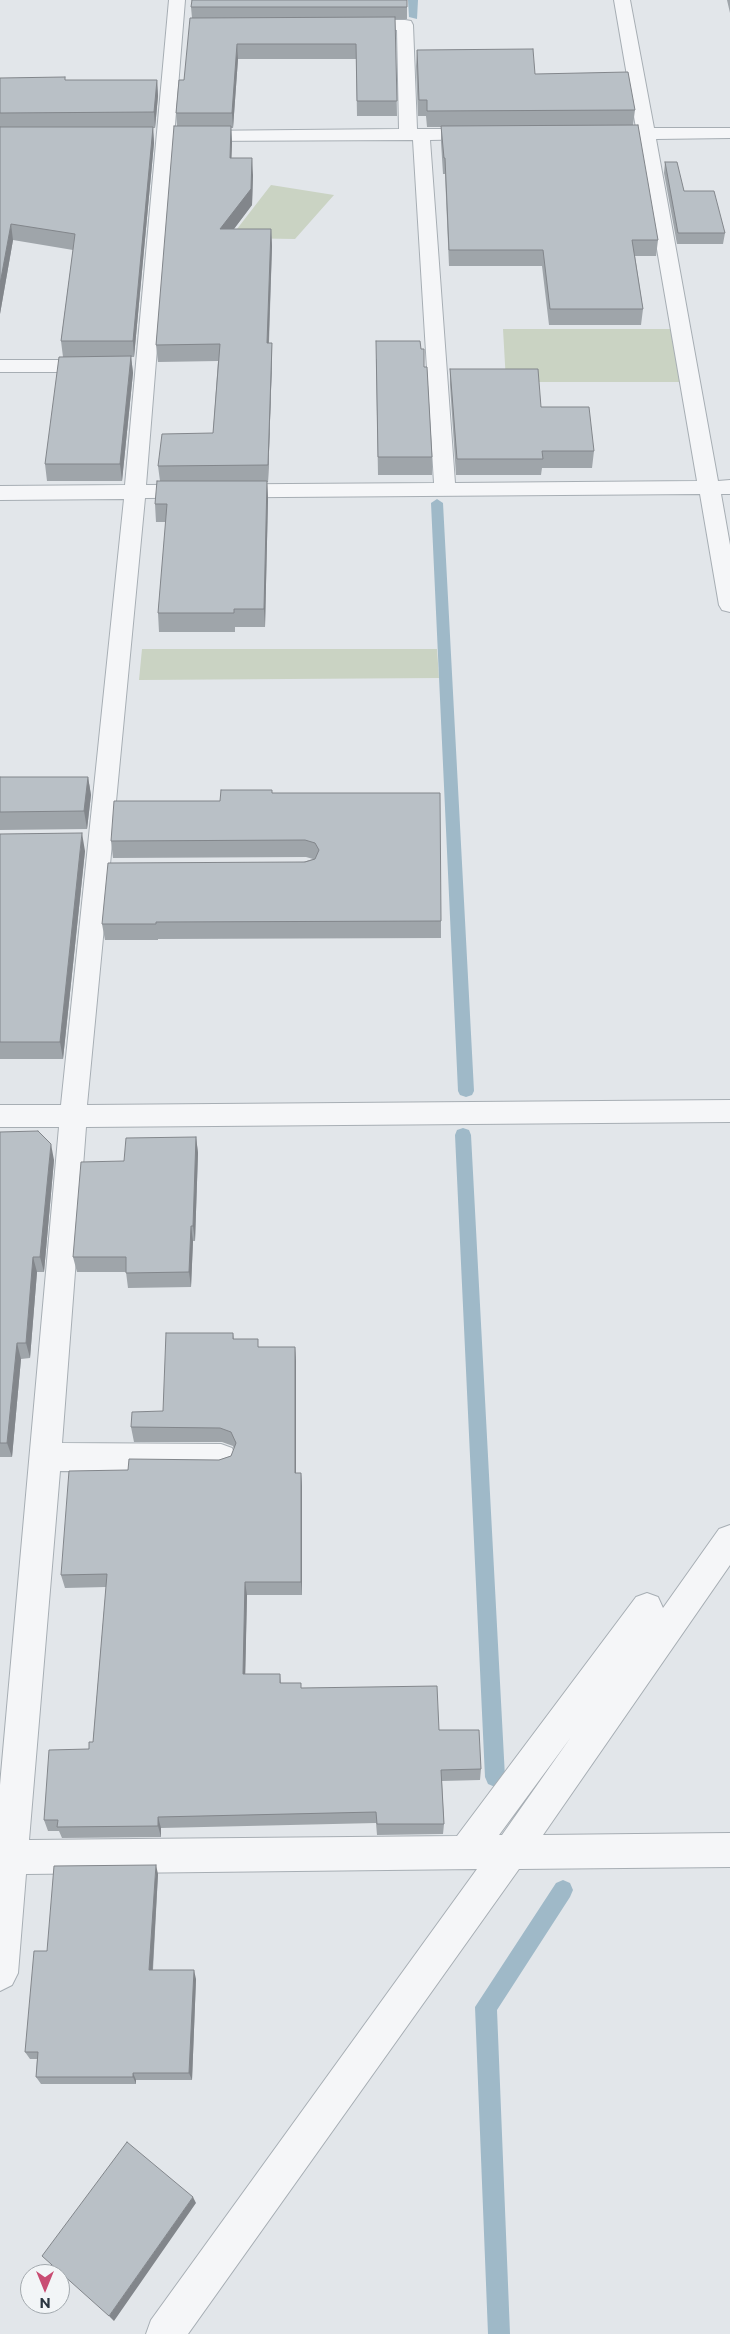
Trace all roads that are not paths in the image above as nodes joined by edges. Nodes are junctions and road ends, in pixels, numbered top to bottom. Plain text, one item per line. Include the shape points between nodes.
1 (177, 0) edge
2 (622, 0) edge
3 (338, 25) edge
4 (730, 133) edge
5 (499, 134) edge
6 (586, 134) edge
7 (645, 134) junction
8 (415, 135) junction
9 (156, 136) junction
10 (0, 366) edge
11 (130, 366) junction
12 (720, 487) edge
13 (445, 490) junction
14 (135, 492) junction
15 (0, 493) edge
16 (730, 605) edge
17 (730, 1111) edge
18 (73, 1115) junction
19 (0, 1116) edge
20 (46, 1457) junction
21 (221, 1458) edge
22 (730, 1539) edge
23 (647, 1608) dead end
24 (730, 1850) edge
25 (511, 1851) junction
26 (466, 1852) junction
27 (5, 1857) edge
28 (0, 1973) edge
29 (165, 2334) edge

1 - 9 street via 185,26
2 - 7 street
3 - 8 street via 405,25
4 - 7 street
5 - 8 street
6 - 7 street
7 - 12 street
8 - 9 street
8 - 13 street
9 - 11 street
10 - 11 street
11 - 14 street
12 - 13 street
12 - 16 street
13 - 14 street
14 - 15 street
14 - 18 street via 91,840 108,869
17 - 18 street
18 - 19 street
18 - 20 street
20 - 21 street
20 - 27 street
22 - 25 street
23 - 26 street
24 - 25 street
25 - 26 street
25 - 29 street
26 - 27 street
27 - 28 street

